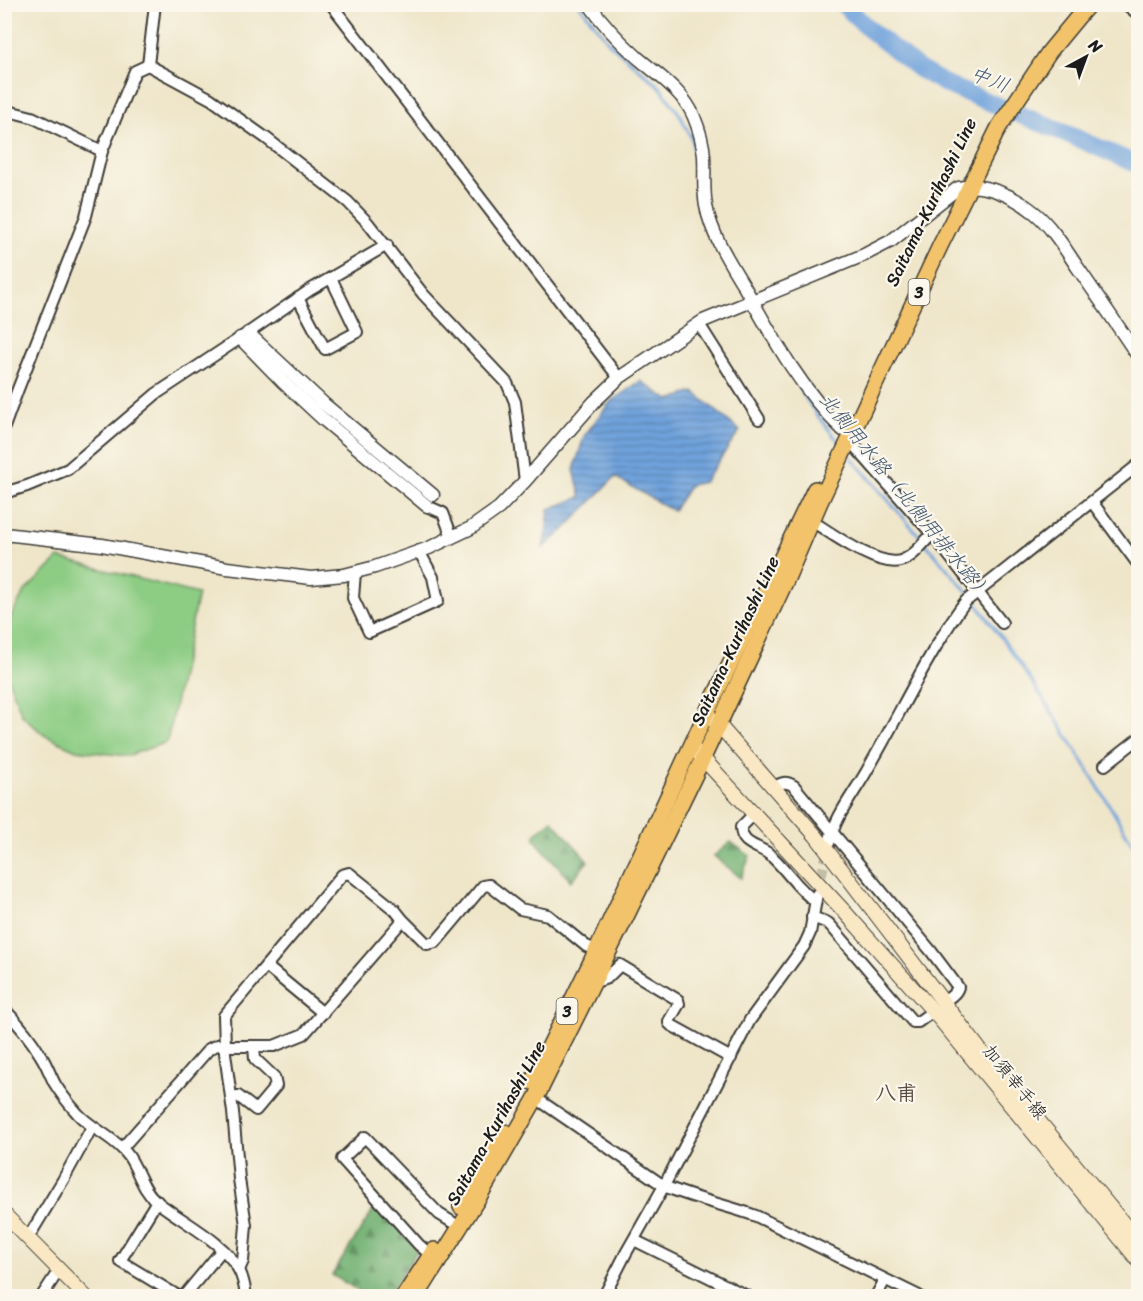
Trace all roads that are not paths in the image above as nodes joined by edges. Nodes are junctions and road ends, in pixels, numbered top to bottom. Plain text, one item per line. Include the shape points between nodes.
1 (155, 4) edge
2 (331, 4) edge
3 (589, 4) edge
4 (1076, 4) edge
5 (1089, 4) edge
6 (1126, 4) edge
7 (1138, 14) edge
8 (148, 65) junction
9 (1022, 83) junction
10 (4, 110) edge
11 (102, 151) junction
12 (964, 187) junction
13 (387, 245) junction
14 (331, 278) junction
15 (298, 298) junction
16 (748, 303) junction
17 (699, 324) junction
18 (244, 336) junction
19 (1138, 356) edge
20 (619, 378) junction
21 (759, 419) dead end
22 (4, 427) edge
23 (843, 442) junction
24 (1138, 465) edge
25 (525, 481) junction
26 (4, 493) edge
27 (430, 501) joint
28 (1092, 502) junction
29 (812, 521) junction
30 (4, 534) edge
31 (932, 534) junction
32 (452, 537) junction
33 (419, 551) junction
34 (1138, 564) edge
35 (355, 572) junction
36 (972, 596) junction
37 (1002, 623) dead end
38 (706, 714) junction
39 (718, 724) junction
40 (1138, 740) edge
41 (691, 747) junction
42 (703, 758) junction
43 (1105, 765) dead end
44 (774, 788) junction
45 (754, 814) junction
46 (830, 838) junction
47 (812, 917) junction
48 (403, 920) junction
49 (596, 950) junction
50 (266, 966) junction
51 (587, 982) junction
52 (938, 1006) junction
53 (4, 1009) edge
54 (323, 1013) junction
55 (225, 1046) junction
56 (254, 1046) junction
57 (731, 1058) junction
58 (231, 1097) junction
59 (536, 1098) junction
60 (92, 1127) junction
61 (122, 1148) junction
62 (1057, 1151) junction
63 (664, 1186) junction
64 (157, 1202) junction
65 (4, 1214) edge
66 (452, 1222) junction
67 (28, 1238) junction
68 (634, 1240) junction
69 (1138, 1241) edge
70 (222, 1250) junction
71 (430, 1255) junction
72 (1138, 1260) edge
73 (59, 1270) junction
74 (239, 1270) junction
75 (885, 1280) junction
76 (42, 1296) edge
77 (85, 1296) edge
78 (178, 1296) edge
79 (184, 1296) edge
80 (249, 1296) edge
81 (404, 1296) edge
82 (417, 1296) edge
83 (604, 1296) edge
84 (747, 1296) edge
85 (876, 1296) edge
86 (919, 1296) edge

1 - 8 street
2 - 20 street
3 - 16 street via 600,20 681,97 694,115 702,147 706,207
4 - 9 main road, Saitama-Kurihashi Line / 3 via 1042,46
5 - 9 main road, Saitama-Kurihashi Line / 3
6 - 7 street
8 - 11 street via 135,71
8 - 13 street via 211,99 266,138 348,202
9 - 12 main road, Saitama-Kurihashi Line / 3
10 - 11 street via 32,117
11 - 22 street via 86,216
12 - 16 street via 891,242
12 - 19 street via 1009,195 1037,214
12 - 23 main road, Saitama-Kurihashi Line / 3
13 - 14 street
13 - 25 street via 423,294 507,383 515,402
14 - 15 street
14 - 15 street via 357,332 325,349
15 - 18 street
16 - 17 street
16 - 23 street
17 - 20 street
17 - 21 street
18 - 26 street via 156,394 68,469
18 - 27 street via 283,382 324,420
20 - 25 street
23 - 29 main road, Saitama-Kurihashi Line / 3
23 - 31 street
23 - 38 main road, Saitama-Kurihashi Line / 3
24 - 28 street
25 - 32 street via 499,508
27 - 32 street via 443,513
28 - 34 street
28 - 36 street
29 - 31 street via 863,553 890,562 902,561
29 - 39 main road, Saitama-Kurihashi Line / 3
30 - 35 street via 102,545 311,578
31 - 36 street
32 - 33 street
33 - 35 street
33 - 35 street via 433,577 438,601 369,633 353,598
36 - 37 street
36 - 46 street via 958,611 926,664 843,808
38 - 39 main road
38 - 41 main road, Saitama-Kurihashi Line / 3
39 - 42 main road, Saitama-Kurihashi Line / 3
39 - 44 main road
40 - 43 street
41 - 42 main road
41 - 49 main road, Saitama-Kurihashi Line / 3
42 - 45 main road
42 - 51 main road, Saitama-Kurihashi Line / 3 via 623,923
44 - 46 street via 783,782 794,786
44 - 52 main road via 816,836
45 - 47 street via 741,827 743,838 772,857 807,896 816,897
45 - 52 main road
46 - 52 street via 958,987
47 - 52 street via 831,926 913,1022
47 - 57 street via 804,946 750,1020
48 - 49 street via 427,944 436,942 483,886 489,885 520,909 548,915
48 - 50 street via 349,873 342,875
48 - 54 street
49 - 51 main road, Saitama-Kurihashi Line / 3
50 - 54 street
50 - 55 street via 224,1016
51 - 57 street via 607,978 620,965 678,1000 669,1021 671,1025
51 - 59 main road, Saitama-Kurihashi Line / 3
51 - 66 main road, Saitama-Kurihashi Line / 3
52 - 62 main road, 加須幸手線 via 980,1050
52 - 62 main road, 加須幸手線 via 951,1032
53 - 60 street via 41,1056 55,1084
54 - 56 street via 304,1034 274,1046
55 - 56 street
55 - 58 street
55 - 61 street via 209,1049
56 - 58 street via 255,1059 274,1077 276,1086 256,1110 238,1096
57 - 63 street
58 - 74 street via 246,1225
59 - 63 street
59 - 82 main road, Saitama-Kurihashi Line / 3
60 - 61 street
60 - 67 street
61 - 64 street
62 - 69 main road
62 - 72 main road
63 - 68 street
63 - 75 street via 756,1216
64 - 70 street
64 - 78 street via 120,1261
65 - 67 main road
66 - 71 main road, Saitama-Kurihashi Line / 3
66 - 71 street via 439,1214 365,1137 342,1159
67 - 73 main road
68 - 83 street
68 - 84 street
70 - 74 street
70 - 79 street
71 - 81 main road, Saitama-Kurihashi Line / 3
73 - 76 street
73 - 77 main road
74 - 80 street
75 - 85 street
75 - 86 street

